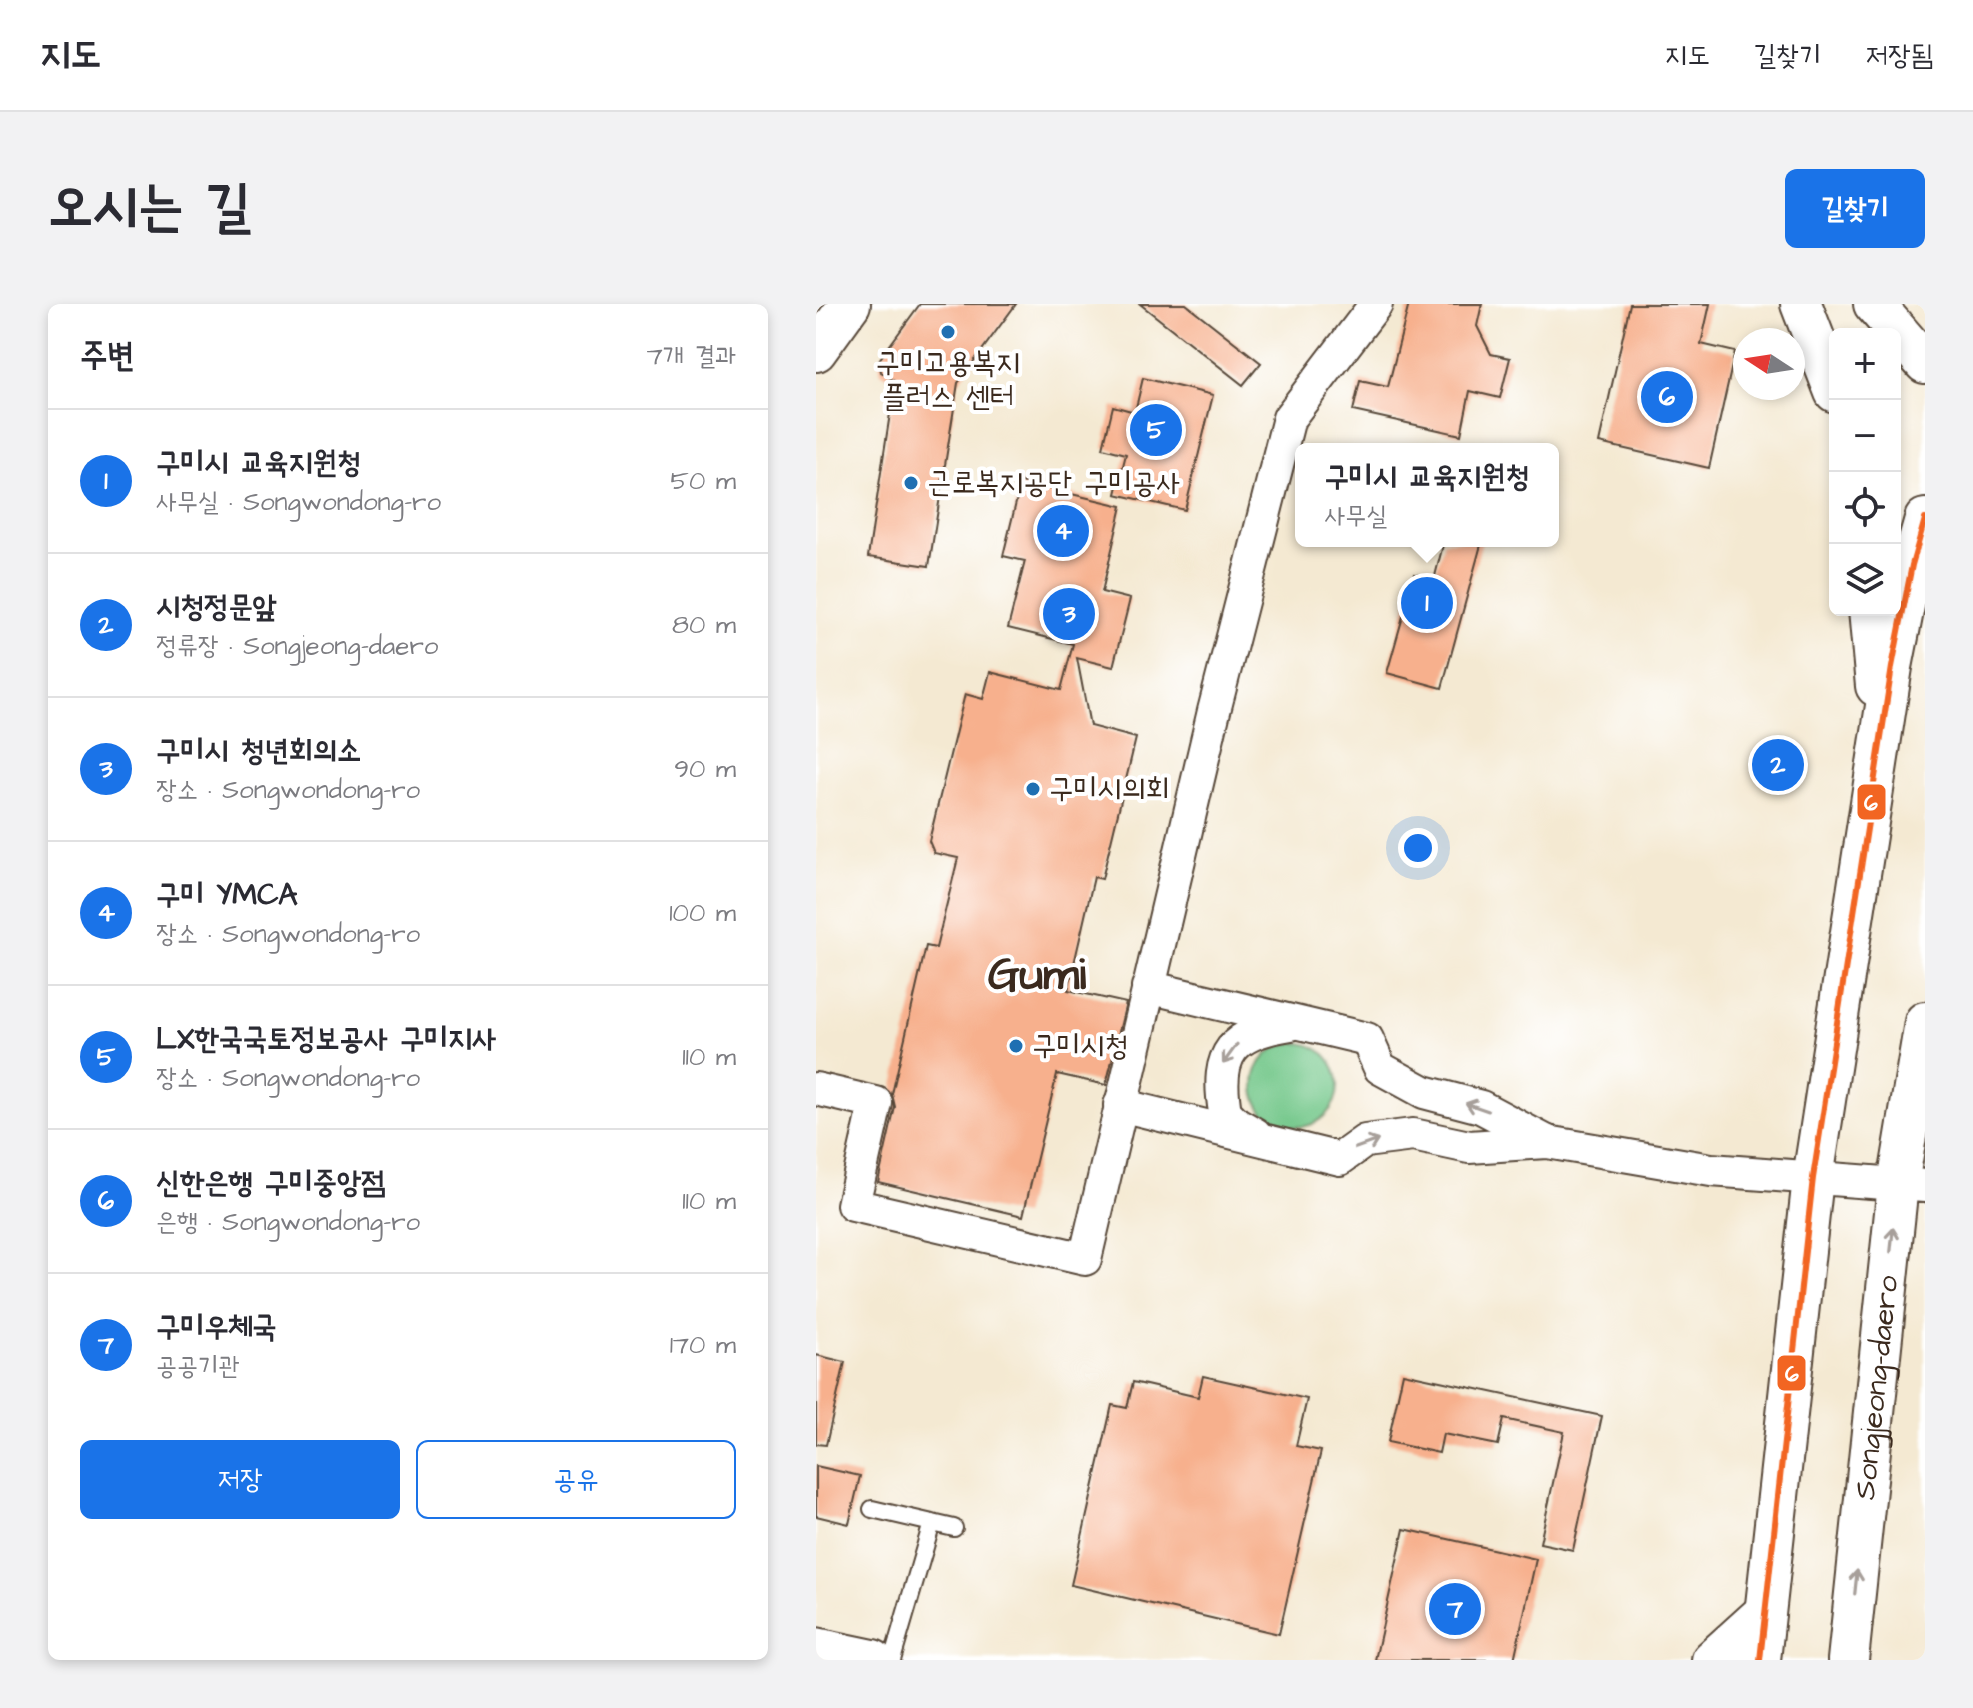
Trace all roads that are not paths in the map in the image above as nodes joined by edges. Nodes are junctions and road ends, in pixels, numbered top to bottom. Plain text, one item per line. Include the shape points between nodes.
1 (850, 304) edge
2 (1376, 304) edge
3 (1801, 304) edge
4 (1874, 304) edge
5 (816, 351) edge
6 (1925, 363) edge
7 (1829, 376) edge
8 (1925, 519) edge
9 (1870, 616) edge
10 (1880, 739) junction
11 (1148, 987) junction
12 (1925, 1022) edge
13 (1297, 1023) junction
14 (816, 1089) edge
15 (1120, 1105) junction
16 (1268, 1142) junction
17 (1547, 1142) junction
18 (1813, 1178) junction
19 (1911, 1185) edge
20 (872, 1509) dead end
21 (932, 1523) junction
22 (954, 1528) dead end
23 (1765, 1612) junction
24 (816, 1648) edge
25 (873, 1660) edge
26 (892, 1660) edge
27 (1712, 1660) edge
28 (1760, 1660) edge
29 (1848, 1660) edge

1 - 5 street
2 - 11 street via 1289,418
3 - 7 street
4 - 6 street
8 - 10 street
9 - 10 street
10 - 18 street
11 - 13 street
11 - 15 street
12 - 19 street, Songjeong-daero
13 -> 16 street via 1261,1028 1232,1049 1222,1066 1225,1112
17 -> 13 street via 1481,1107 1424,1092 1380,1068 1367,1039
14 - 15 street via 876,1103 853,1205 1085,1259
15 - 16 street
16 -> 17 street via 1340,1159 1365,1141 1413,1135 1469,1147
17 - 18 street via 1711,1170
18 - 19 street
18 - 23 street
29 -> 19 street, Songjeong-daero
20 - 21 lane
21 - 22 lane
21 - 26 lane
23 - 27 street
23 - 28 street
24 - 25 street

